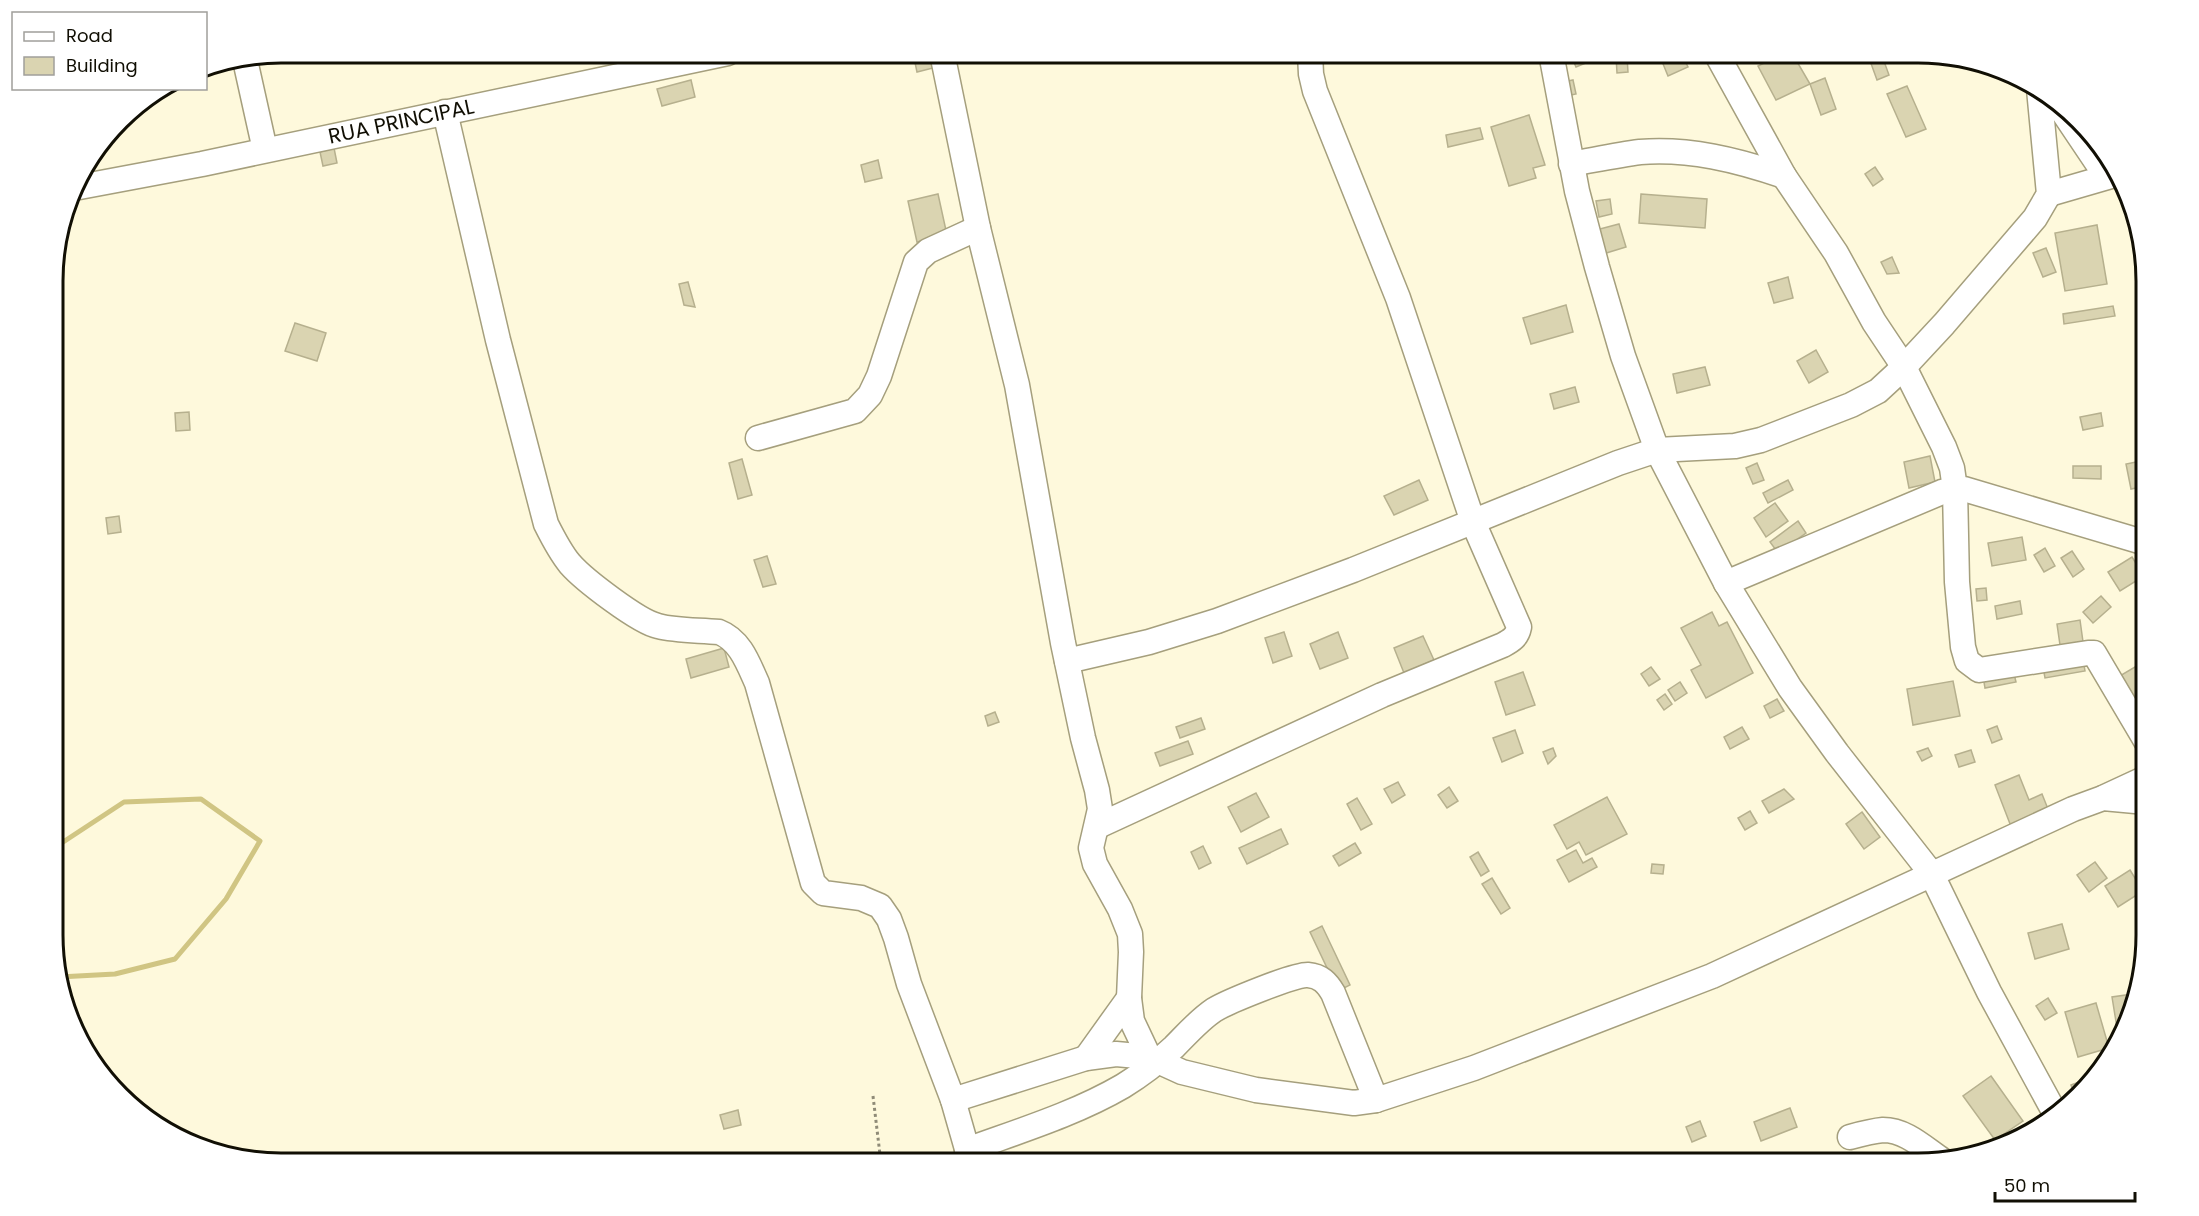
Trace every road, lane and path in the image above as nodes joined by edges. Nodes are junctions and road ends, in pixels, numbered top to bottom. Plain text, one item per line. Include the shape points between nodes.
1 (677, 63) edge
2 (944, 63) edge
3 (1310, 63) edge
4 (1553, 63) edge
5 (1722, 63) edge
6 (246, 66) edge
7 (2039, 100) edge
8 (445, 112) junction
9 (265, 150) junction
10 (1571, 164) junction
11 (1784, 176) junction
12 (2109, 176) edge
13 (84, 187) edge
14 (2049, 194) junction
15 (978, 228) junction
16 (1904, 367) junction
17 (758, 438) dead end
18 (1657, 450) junction
19 (1955, 489) junction
20 (1473, 522) junction
21 (2136, 540) edge
22 (1726, 583) junction
23 (1067, 661) junction
24 (2136, 724) edge
25 (2136, 783) edge
26 (2103, 798) junction
27 (2136, 801) edge
28 (1098, 826) junction
29 (1931, 873) junction
30 (1129, 998) junction
31 (1086, 1058) junction
32 (1153, 1059) junction
33 (873, 1096) dead end
34 (952, 1100) junction
35 (1376, 1100) junction
36 (2052, 1107) edge
37 (1850, 1137) dead end
38 (880, 1153) edge
39 (968, 1153) edge
40 (978, 1153) edge
41 (1932, 1153) edge

1 - 8 street, RUA PRINCIPAL
2 - 15 street
3 - 20 street via 1315,91 1398,298
4 - 10 street
5 - 11 street
6 - 9 street
7 - 14 street
8 - 9 street, RUA PRINCIPAL
8 - 34 street via 498,340 546,524 555,543 583,576 648,623 718,632 736,643 757,683 813,883 823,893 861,898 880,906 889,919
9 - 13 street, RUA PRINCIPAL
10 - 11 street via 1639,152 1688,153 1746,163
10 - 18 street via 1623,356
11 - 16 street via 1836,253
12 - 14 street
14 - 16 street via 2035,219
15 - 17 street via 928,251 916,262 879,376 870,395 855,411
15 - 23 street via 1017,385
16 - 18 street via 1878,390 1851,405 1761,440 1735,446
16 - 19 street via 1944,447
18 - 20 street
18 - 22 street
19 - 21 street
19 - 22 street
19 - 24 street via 1957,582 1967,661 1979,670 2094,653
20 - 23 street via 1217,621
20 - 28 street via 1520,627 1513,639
22 - 29 street via 1790,688
23 - 28 street via 1101,809
25 - 26 street
26 - 27 street
26 - 29 street
28 - 30 street via 1092,848 1095,864 1130,934
29 - 35 street via 1712,976 1474,1068
29 - 36 street
30 - 31 street
30 - 32 street via 1132,1021
31 - 32 street via 1116,1054
31 - 34 street
32 - 35 street via 1182,1072 1256,1090 1354,1103
32 - 35 street via 1215,1009 1261,989 1306,975 1317,977 1333,993
32 - 40 street via 1124,1085 1087,1105
33 - 38 path
34 - 39 street
37 - 41 street via 1895,1131

